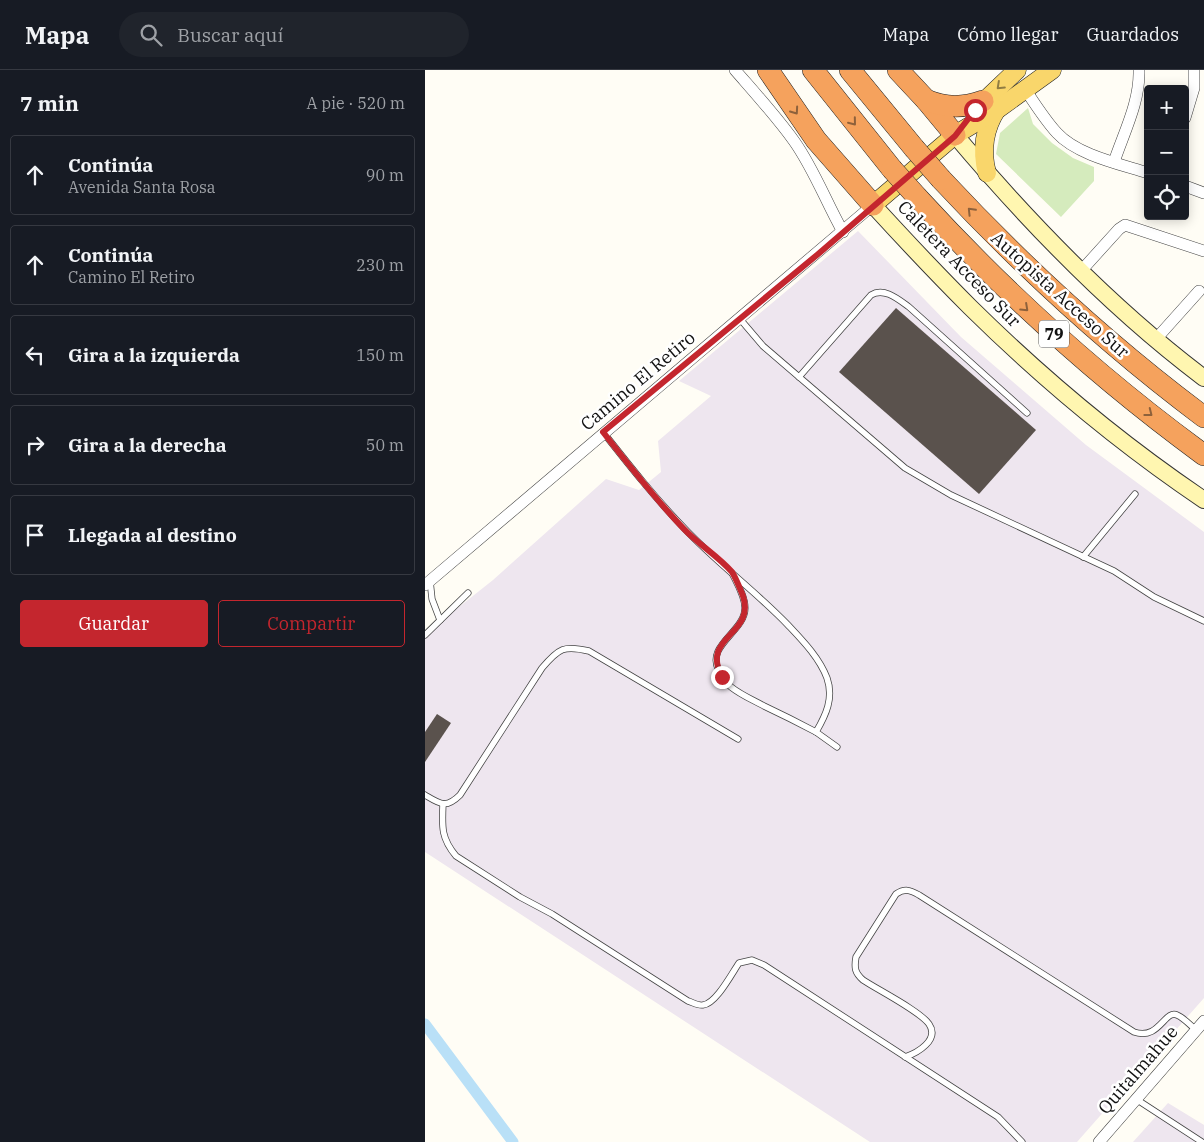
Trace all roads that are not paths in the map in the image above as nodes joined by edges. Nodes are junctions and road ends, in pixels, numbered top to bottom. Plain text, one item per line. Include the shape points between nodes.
1 (735, 70) edge
2 (768, 70) edge
3 (813, 70) edge
4 (850, 70) edge
5 (898, 70) edge
6 (1017, 70) edge
7 (1052, 70) edge
8 (1139, 70) edge
9 (1195, 70) edge
10 (1025, 89) junction
11 (926, 100) junction
12 (990, 105) junction
13 (1189, 105) edge
14 (955, 136) junction
15 (1114, 162) junction
16 (1144, 172) edge
17 (987, 173) junction
18 (1189, 187) edge
19 (1204, 193) edge
20 (873, 205) junction
21 (843, 232) junction
22 (1204, 251) edge
23 (1081, 271) junction
24 (1199, 291) dead end
25 (740, 319) junction
26 (1157, 339) junction
27 (1203, 374) edge
28 (799, 377) junction
29 (1027, 413) dead end
30 (1204, 417) edge
31 (603, 432) junction
32 (1204, 455) edge
33 (1135, 494) dead end
34 (1204, 500) edge
35 (1083, 556) junction
36 (733, 573) junction
37 (426, 583) edge
38 (468, 593) dead end
39 (440, 620) junction
40 (1204, 621) edge
41 (425, 635) edge
42 (816, 732) junction
43 (738, 739) dead end
44 (837, 747) dead end
45 (425, 795) edge
46 (443, 804) junction
47 (1204, 1021) edge
48 (1196, 1030) junction
49 (905, 1057) junction
50 (1136, 1099) junction
51 (1022, 1142) edge
52 (1099, 1142) edge
53 (1202, 1142) edge

1 - 21 street via 795,142
2 -> 20 highway via 816,140
3 -> 32 highway, Autopista Acceso Sur / 79, bridge via 891,168 983,267 1050,331
30 -> 4 highway, Autopista Acceso Sur / 79, bridge via 1061,300 1003,244 941,179
5 - 11 highway
6 -> 12 main road
7 - 10 main road
8 - 15 street via 1136,99
9 - 13 street
10 - 12 main road
10 - 15 street via 1064,139 1077,148
11 - 12 highway via 953,107
11 - 14 highway
12 - 14 main road
12 - 17 main road via 983,155
14 - 17 main road
14 - 20 main road
15 - 16 street
17 - 23 main road
18 - 19 street
20 - 21 street, Camino El Retiro
20 - 34 main road, Caletera Acceso Sur via 964,301 1027,360 1124,441
21 - 25 street, Camino El Retiro
22 - 23 street via 1125,225
23 - 26 main road
24 - 26 street
25 - 28 lane via 763,346
25 - 31 street, Camino El Retiro
26 - 27 main road
28 - 29 lane via 871,295 880,292 909,306
28 - 35 lane via 905,468 951,495
31 - 36 lane via 684,529
31 - 37 street, Camino El Retiro
33 - 35 lane
35 - 40 lane via 1154,597
36 - 42 lane via 788,625 817,659 830,694 829,706
36 - 42 lane via 745,608 738,628 720,646 717,667 729,686
37 - 39 lane
38 - 39 lane
39 - 41 lane
42 - 44 lane
43 - 46 lane via 589,651 562,648 542,668 460,795 453,802
45 - 46 lane
46 - 49 lane via 444,838 456,856 688,1001 702,1006 709,1003 739,963 752,960
47 - 48 street, Quitalmahue
48 - 49 lane via 1174,1014 1149,1034 1140,1035 919,895 902,890 896,894 856,957 854,968 863,980 919,1015 930,1026 929,1042
48 - 50 street, Quitalmahue
49 - 51 lane via 998,1117
50 - 52 street, Quitalmahue
50 - 53 lane

